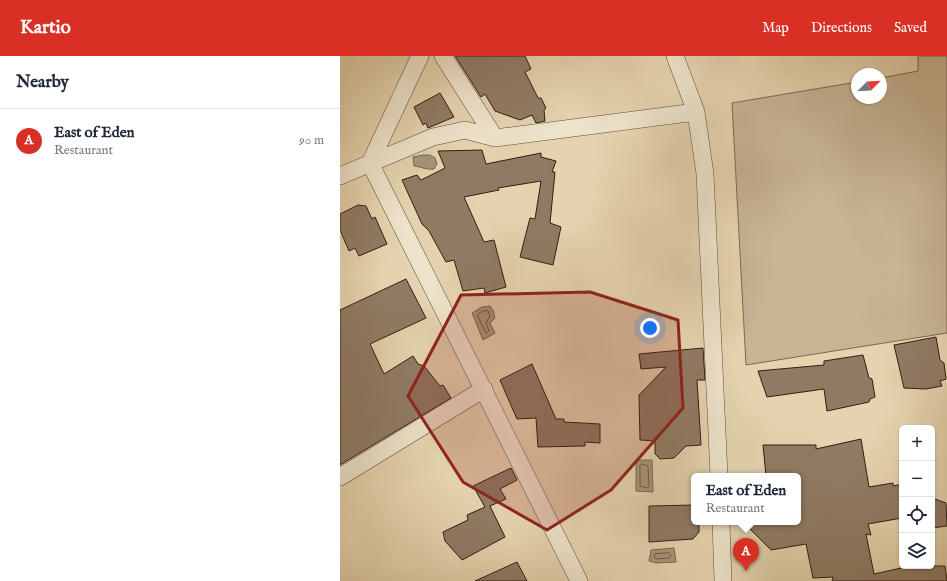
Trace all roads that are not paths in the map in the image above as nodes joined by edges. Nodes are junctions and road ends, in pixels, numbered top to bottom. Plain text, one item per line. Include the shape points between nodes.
1 (420, 56) edge
2 (443, 56) edge
3 (675, 56) edge
4 (696, 112) junction
5 (495, 138) junction
6 (370, 163) junction
7 (340, 176) edge
8 (484, 389) junction
9 (719, 473) edge
10 (340, 477) edge
11 (721, 525) edge
12 (579, 581) edge
13 (723, 581) edge

1 - 6 street
2 - 5 street
3 - 4 street
4 - 5 street
4 - 9 street via 705,174
5 - 6 street via 465,130 434,137
6 - 7 street
6 - 8 street
8 - 10 street
8 - 12 street
11 - 13 street

